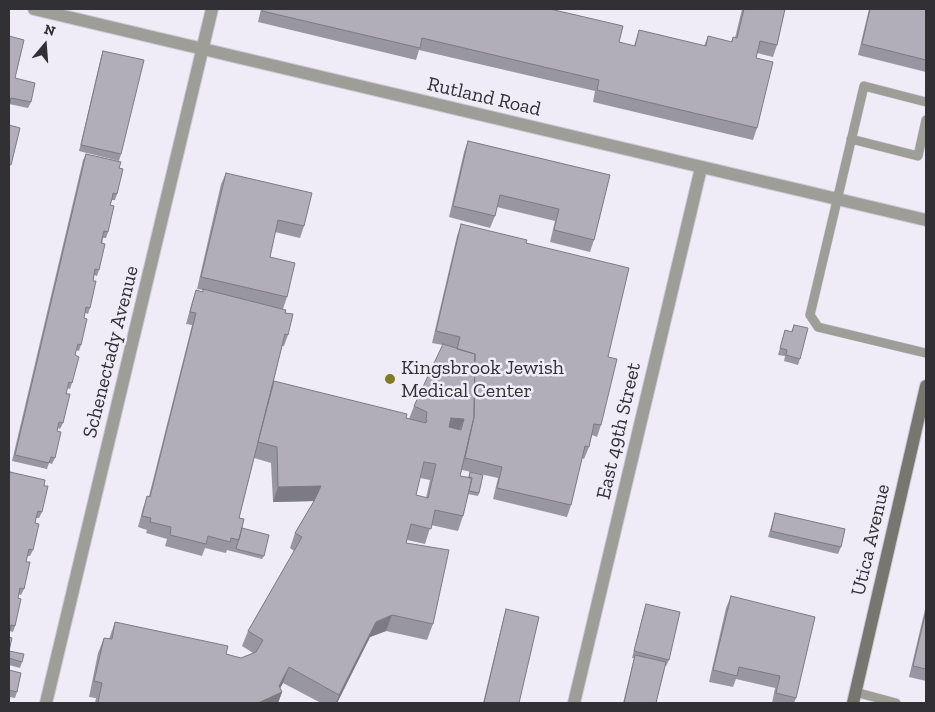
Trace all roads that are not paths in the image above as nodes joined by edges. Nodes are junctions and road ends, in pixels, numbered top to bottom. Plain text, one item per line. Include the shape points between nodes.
1 (34, 9) edge
2 (212, 9) edge
3 (203, 50) junction
4 (926, 102) edge
5 (926, 120) edge
6 (851, 139) junction
7 (701, 168) junction
8 (836, 199) junction
9 (926, 220) edge
10 (926, 353) edge
11 (926, 386) edge
12 (854, 697) edge
13 (46, 703) edge
14 (574, 703) edge
15 (896, 703) edge

1 - 3 street, Rutland Road
2 - 3 street, Schenectady Avenue
3 - 7 street, Rutland Road
3 - 13 street, Schenectady Avenue
4 - 6 lane via 864,86
5 - 6 lane via 918,156
6 - 8 lane
7 - 8 street, Rutland Road
7 - 14 street, East 49th Street
8 - 9 street, Rutland Road
8 - 10 lane via 810,315 818,327
11 - 12 main road, Utica Avenue
12 - 15 lane

